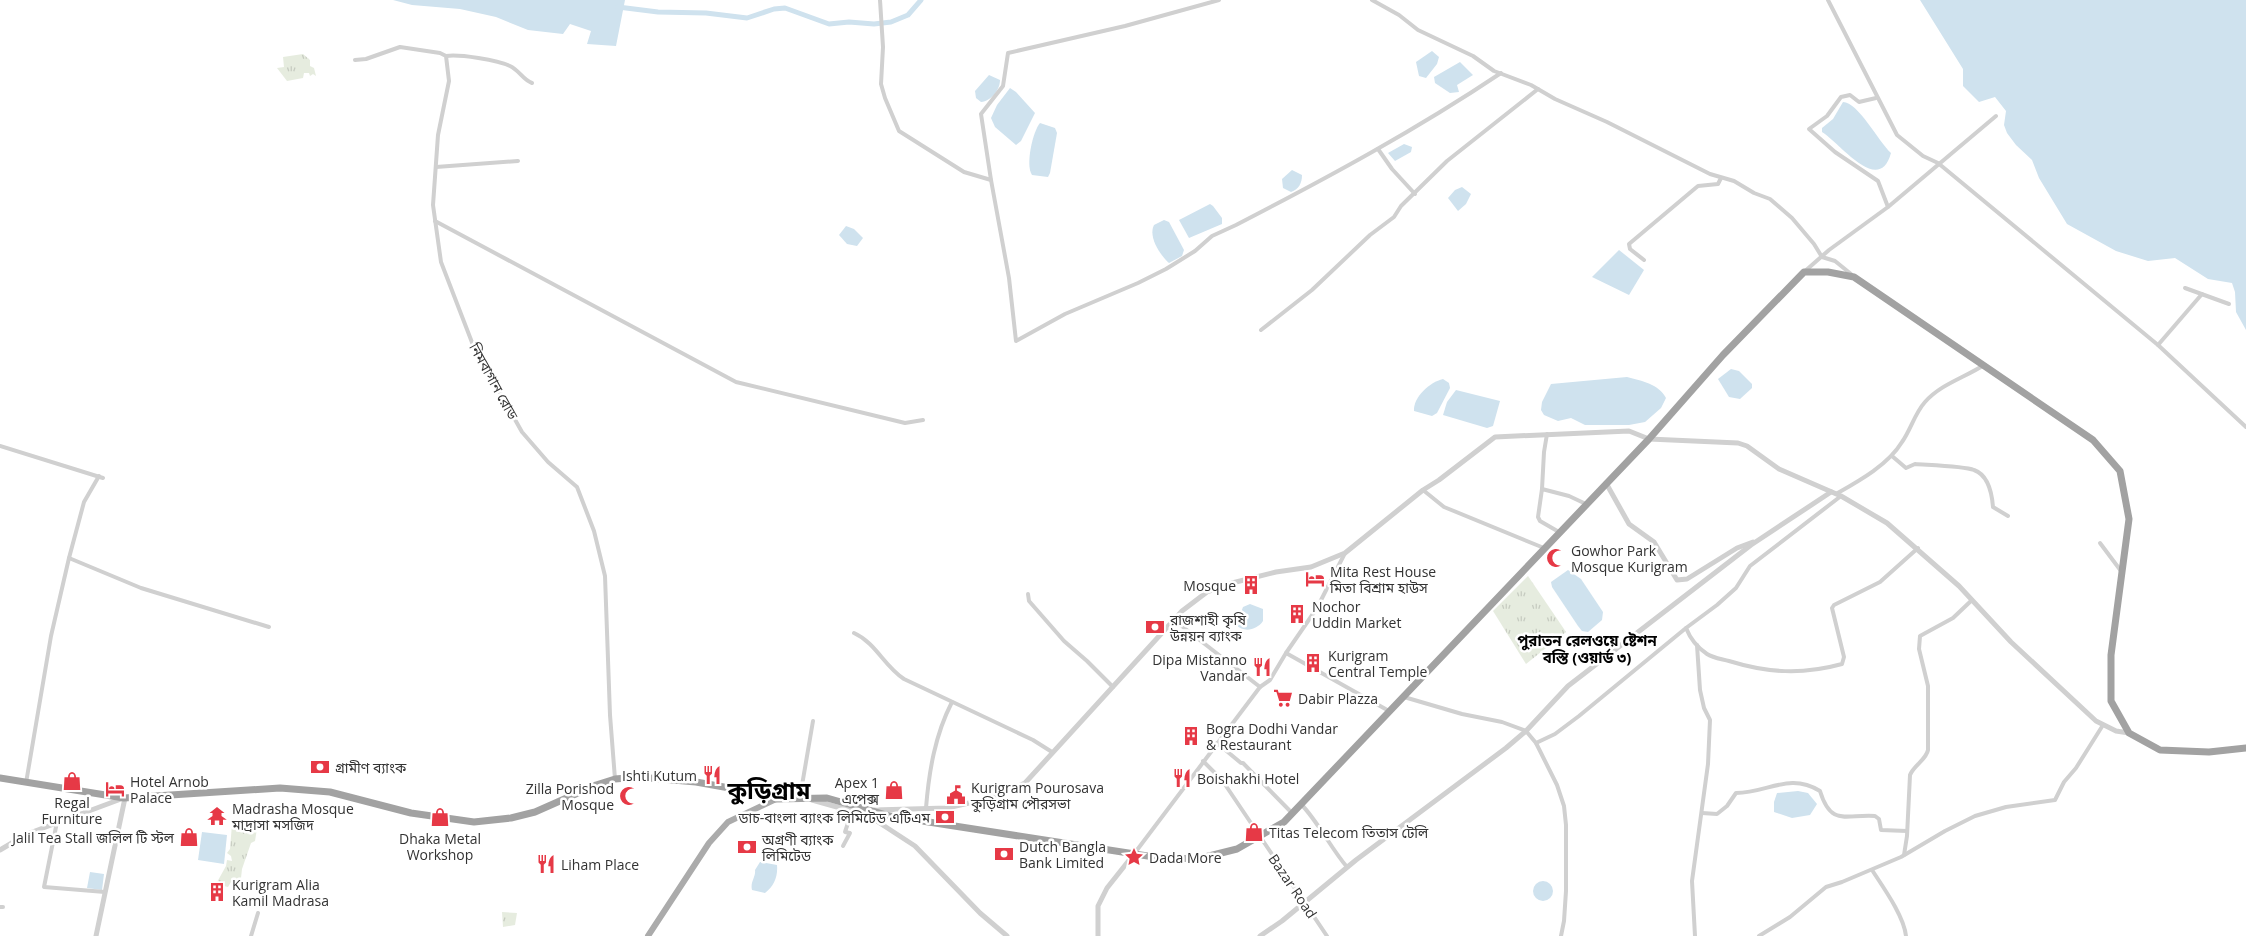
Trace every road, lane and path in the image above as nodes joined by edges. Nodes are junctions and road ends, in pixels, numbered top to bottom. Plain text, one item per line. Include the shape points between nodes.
1 (880, 0) edge
2 (1218, 0) edge
3 (1372, 0) edge
4 (1828, 0) edge
5 (446, 56) junction
6 (355, 60) dead end
7 (1501, 73) junction
8 (532, 83) dead end
9 (1538, 89) junction
10 (1876, 98) junction
11 (1996, 116) dead end
12 (1378, 149) junction
13 (518, 160) dead end
14 (1938, 163) junction
15 (436, 167) junction
16 (1721, 178) junction
17 (991, 180) junction
18 (1415, 194) junction
19 (1888, 206) junction
20 (435, 220) junction
21 (1822, 257) junction
22 (1644, 260) dead end
23 (1804, 272) junction
24 (1854, 277) junction
25 (2185, 288) dead end
26 (2202, 294) junction
27 (2229, 304) dead end
28 (1261, 330) dead end
29 (2158, 345) junction
30 (1984, 365) junction
31 (923, 420) dead end
32 (2246, 427) edge
33 (1547, 434) junction
34 (1649, 439) junction
35 (0, 446) edge
36 (1892, 456) junction
37 (1606, 483) junction
38 (1542, 489) junction
39 (1423, 490) junction
40 (1836, 494) junction
41 (1586, 504) junction
42 (2008, 516) dead end
43 (1559, 532) junction
44 (1760, 539) junction
45 (2100, 542) dead end
46 (1544, 548) junction
47 (1918, 548) junction
48 (1345, 553) junction
49 (68, 558) junction
50 (2122, 573) junction
51 (1028, 594) dead end
52 (1972, 600) junction
53 (1174, 620) junction
54 (270, 627) dead end
55 (1686, 628) junction
56 (854, 633) dead end
57 (1697, 645) junction
58 (1286, 653) junction
59 (1113, 687) junction
60 (1260, 688) junction
61 (1402, 697) junction
62 (952, 702) junction
63 (1389, 711) junction
64 (812, 721) dead end
65 (2103, 725) junction
66 (1526, 731) junction
67 (2129, 733) junction
68 (1536, 742) junction
69 (1217, 743) junction
70 (2246, 748) edge
71 (1052, 752) junction
72 (1203, 761) junction
73 (0, 778) edge
74 (615, 779) junction
75 (26, 783) junction
76 (800, 797) junction
77 (125, 798) junction
78 (776, 799) junction
79 (1300, 804) junction
80 (926, 808) junction
81 (871, 810) junction
82 (852, 811) junction
83 (1292, 813) junction
84 (1702, 813) junction
85 (57, 822) junction
86 (1907, 830) junction
87 (1259, 836) junction
88 (843, 846) dead end
89 (0, 850) edge
90 (1134, 854) junction
91 (1904, 855) junction
92 (1347, 867) junction
93 (1872, 870) junction
94 (104, 892) junction
95 (1304, 902) junction
96 (258, 913) dead end
97 (96, 936) edge
98 (251, 936) edge
99 (648, 936) edge
100 (1007, 936) edge
101 (1098, 936) edge
102 (1260, 936) edge
103 (1326, 936) edge
104 (1561, 936) edge
105 (1696, 936) edge
106 (1759, 936) edge
107 (1906, 936) edge

1 - 17 street via 881,84 899,130 964,172
2 - 17 street via 1008,53 1003,86 981,114
3 - 7 street via 1418,30 1455,46
4 - 10 street
5 - 6 street via 400,46
5 - 8 street via 464,56 510,66
5 - 15 street, নিমবাগান রোড via 449,81 438,134
7 - 9 street
7 - 12 street
9 - 16 street
9 - 18 street via 1447,161
10 - 14 street via 1896,135
10 - 19 street via 1857,102 1850,95 1841,97 1827,116 1808,130 1878,182
11 - 14 street
12 - 17 street via 1212,236 1166,269 1065,314 1016,340 1009,278
12 - 18 street
13 - 15 street
14 - 19 street
14 - 29 street
15 - 20 street, নিমবাগান রোড
16 - 21 street via 1734,180 1780,206
16 - 22 street via 1718,184 1698,186 1629,244 1630,249
18 - 28 street via 1394,217 1352,251 1312,290
19 - 21 street
20 - 31 street via 736,382 905,423
20 - 74 street, নিমবাগান রোড via 441,262 473,345 522,432 576,487 594,531 606,576
21 - 23 street
21 - 24 street via 1835,261
23 - 24 highway
23 - 34 highway via 1723,355
24 - 30 highway
25 - 26 street
26 - 27 street
26 - 29 street
29 - 32 street
30 - 36 street via 1945,385 1924,403
30 - 50 highway via 2093,440 2120,470 2129,519
33 - 34 street via 1630,431
33 - 38 street
33 - 39 street via 1495,438
34 - 37 highway
34 - 40 street via 1738,443 1779,469
35 - 49 street via 101,477 84,502
36 - 40 street
36 - 42 street via 1906,468 1914,464 1975,470 1992,493 1993,507
37 - 41 highway
37 - 44 street via 1629,524 1654,542 1677,580 1687,579 1736,548
38 - 41 street
38 - 43 street via 1538,517
39 - 46 street via 1444,507
39 - 48 street
40 - 44 street
40 - 47 street via 1887,523
40 - 55 street via 1750,566 1736,588
41 - 43 highway
43 - 46 highway
44 - 66 street via 1568,686
45 - 50 street
46 - 61 highway
47 - 52 street
47 - 57 street via 1880,582 1832,608 1844,657 1842,664 1808,671 1775,672 1708,655
48 - 53 street via 1311,567 1276,572 1207,592
48 - 58 street via 1317,608
49 - 54 street via 141,588
49 - 75 street
50 - 67 highway via 2111,655 2111,701
51 - 59 street via 1029,601 1064,641
52 - 65 street via 2078,706
52 - 86 street via 1953,618 1920,636 1919,649 1928,686 1928,750 1910,775
53 - 59 street
53 - 60 street
55 - 57 street
55 - 68 street via 1555,734
56 - 62 street via 870,642 894,673
57 - 84 street via 1700,690 1710,720
58 - 60 street via 1270,680
58 - 63 street
59 - 71 street
60 - 69 street
61 - 63 highway
61 - 66 street
62 - 71 street
62 - 80 street via 944,717 932,759
63 - 79 highway
64 - 76 street
65 - 67 street
65 - 91 street via 2054,800 2006,807 1975,816
66 - 68 street
66 - 92 street
67 - 70 highway via 2160,750 2209,752
68 - 104 street via 1557,785 1565,816 1566,891
69 - 72 street
69 - 83 street via 1244,763
71 - 80 street via 1025,783 1017,787 991,798 947,808
72 - 87 street, Bazar Road via 1222,780
72 - 90 street
73 - 75 highway
74 - 77 highway via 535,812 474,822 411,813 330,792 280,788
74 - 78 highway via 638,777 696,782
75 - 77 highway
76 - 78 highway
76 - 81 highway via 827,798
76 - 82 street
77 - 85 street
77 - 94 street
78 - 99 main road via 728,822 709,843
79 - 83 highway
79 - 92 street via 1314,817 1332,850
80 - 81 street
81 - 90 highway via 899,818
82 - 88 street via 845,832 850,833
82 - 100 street via 869,816 914,846
83 - 87 highway via 1284,822
84 - 86 street via 1717,814 1736,792 1790,782 1820,791 1830,812 1841,816 1875,816 1881,830
84 - 105 street via 1692,880
85 - 89 street
85 - 94 street via 44,886
86 - 91 street
87 - 90 highway via 1237,849 1201,858 1167,859
87 - 95 street, Bazar Road
90 - 101 street via 1107,888 1098,906
91 - 93 street
92 - 95 street
93 - 106 street via 1826,887 1790,917
93 - 107 street via 1896,910
94 - 97 street
95 - 102 street
95 - 103 street, Bazar Road
96 - 98 street

